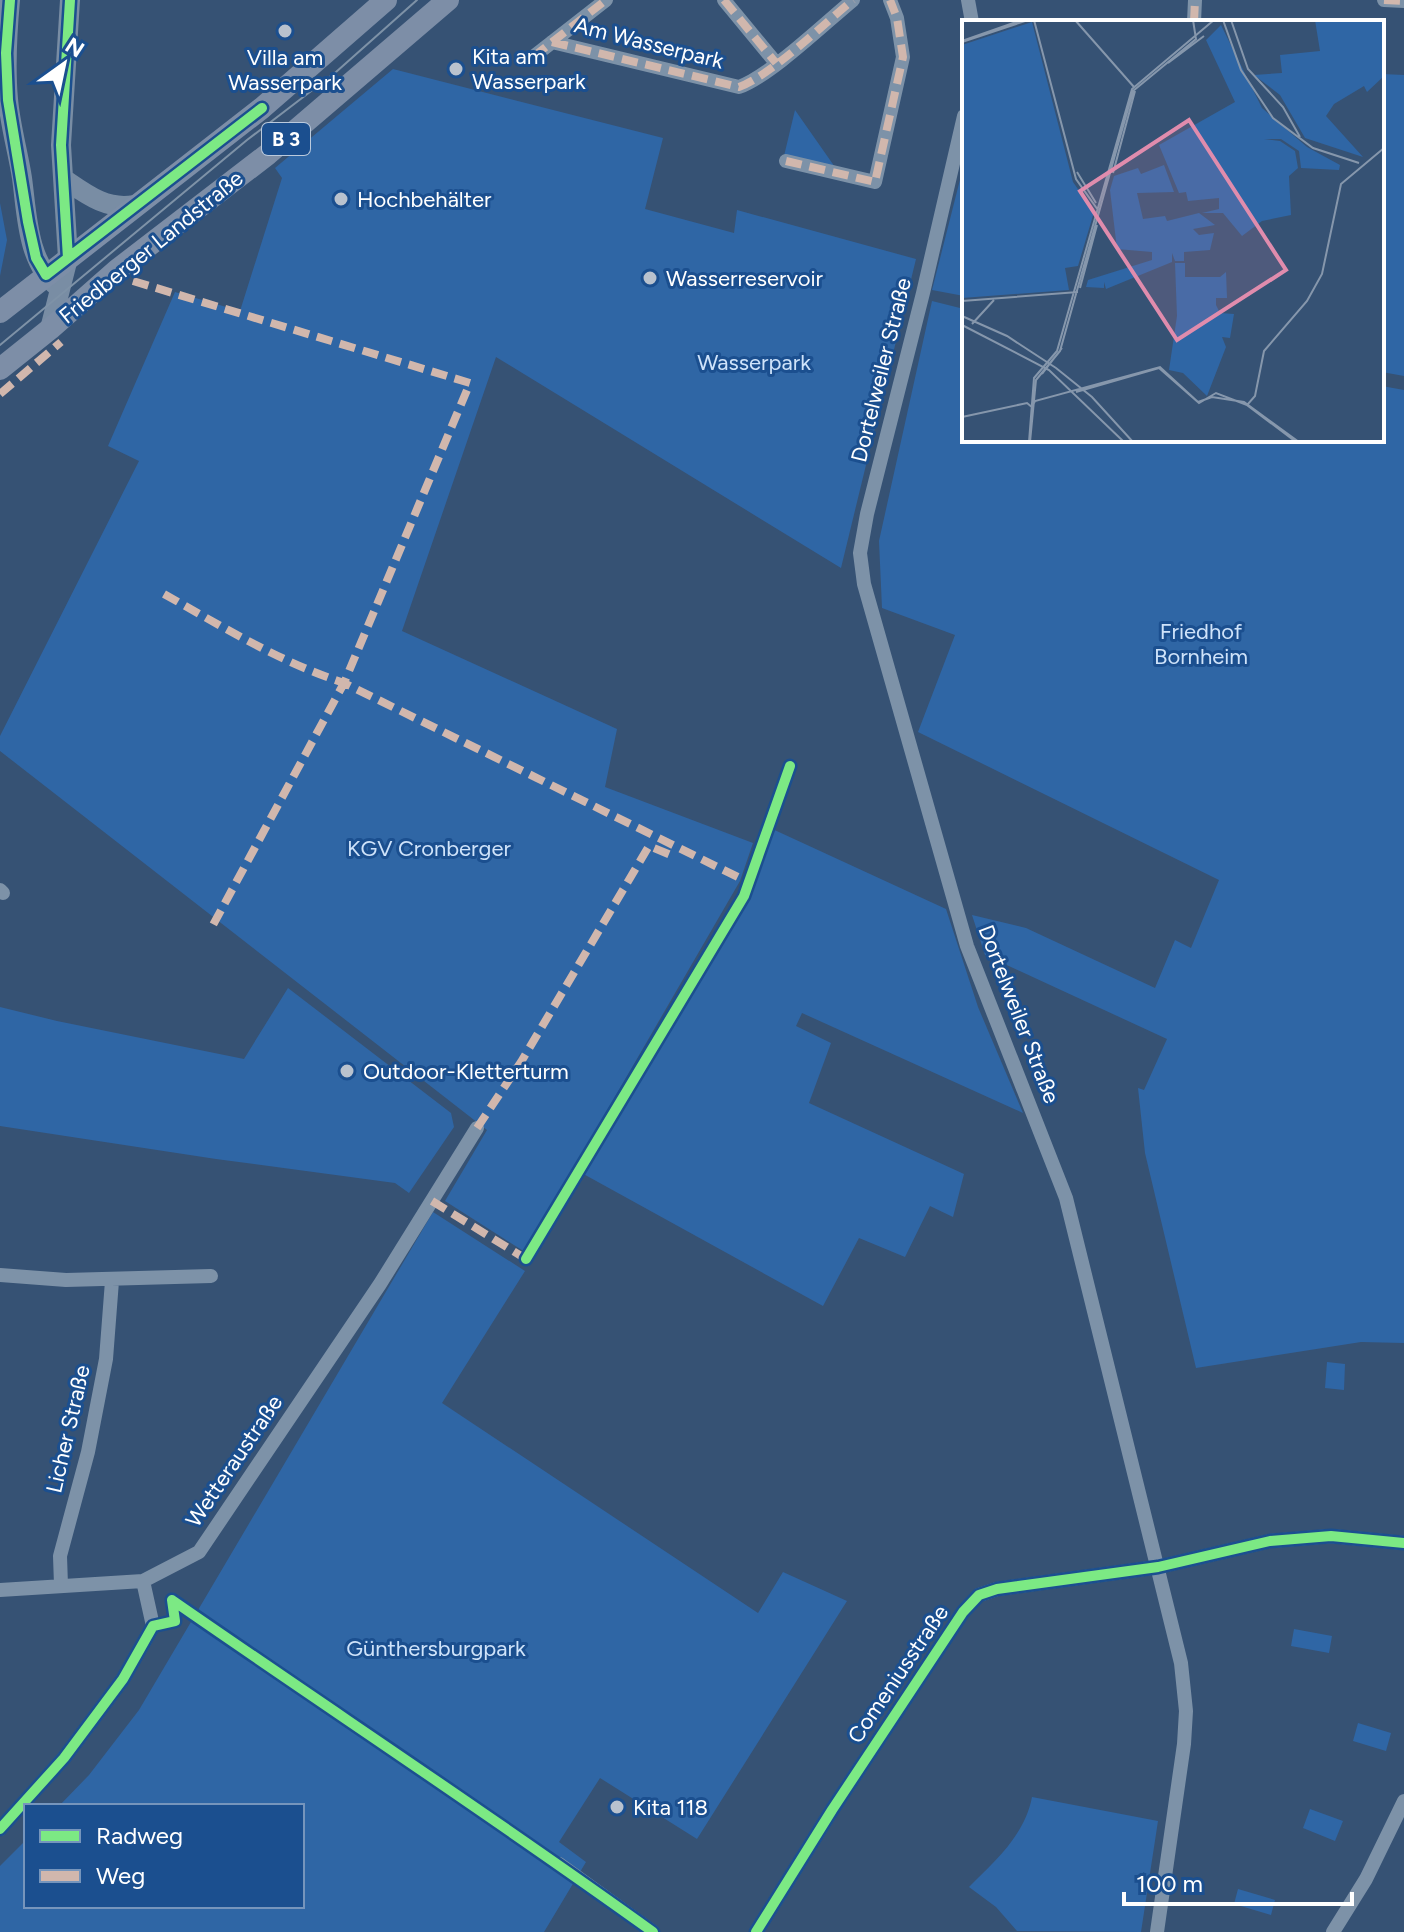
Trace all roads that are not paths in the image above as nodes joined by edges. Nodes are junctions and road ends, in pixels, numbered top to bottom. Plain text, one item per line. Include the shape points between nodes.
1 (55, 0) edge
2 (386, 0) edge
3 (448, 0) edge
4 (606, 0) edge
5 (724, 0) edge
6 (853, 0) edge
7 (890, 0) edge
8 (968, 0) edge
9 (1195, 0) edge
10 (1384, 0) edge
11 (1404, 1) edge
12 (13, 4) edge
13 (69, 9) edge
14 (972, 20) edge
15 (1194, 20) edge
16 (552, 42) junction
17 (533, 57) dead end
18 (776, 63) junction
19 (962, 125) edge
20 (786, 161) dead end
21 (64, 179) junction
22 (134, 205) junction
23 (33, 243) junction
24 (68, 258) junction
25 (53, 282) junction
26 (21, 294) junction
27 (88, 295) junction
28 (0, 312) edge
29 (50, 329) junction
30 (0, 369) edge
31 (477, 1128) dead end
32 (0, 1275) edge
33 (211, 1276) dead end
34 (112, 1281) junction
35 (1404, 1543) edge
36 (1158, 1567) junction
37 (143, 1581) junction
38 (61, 1585) junction
39 (0, 1590) edge
40 (1404, 1801) edge
41 (0, 1829) edge
42 (559, 1864) dead end
43 (653, 1932) edge
44 (756, 1932) edge
45 (1157, 1932) edge
46 (1333, 1932) edge

1 - 13 main road
2 - 22 main road, Friedberger Landstraße / B 3 via 262,108
3 - 27 main road, Friedberger Landstraße / B 3 via 268,154
4 - 16 street
5 - 18 street, Am Wasserpark
6 - 18 street, Am Wasserpark
7 - 20 street via 903,57 875,182
8 - 14 street
9 - 15 street
10 - 11 street
12 - 23 main road via 6,53 8,100
13 - 21 main road
16 - 17 street
16 - 18 street, Am Wasserpark via 739,87
19 - 36 street, Dortelweiler Straße via 867,514 860,553 864,584 967,946 1066,1198
21 - 22 main road via 99,202
21 - 24 main road
22 - 24 main road, Friedberger Landstraße / B 3
23 - 25 main road via 36,258
23 - 26 main road
24 - 25 main road, Friedberger Landstraße / B 3
25 - 26 main road, Friedberger Landstraße / B 3
25 - 27 main road
25 - 29 main road
26 - 28 main road, Friedberger Landstraße / B 3
27 - 29 main road, Friedberger Landstraße / B 3
29 - 30 main road, Friedberger Landstraße / B 3
31 - 37 street, Wetteraustraße via 380,1284 199,1552
32 - 34 street
33 - 34 street
34 - 38 street, Licher Straße via 106,1359 60,1556
35 - 36 street, Comeniusstraße via 1306,1537
36 - 44 street, Comeniusstraße via 1048,1580 979,1595 840,1797
36 - 45 street, Dortelweiler Straße via 1181,1663 1186,1711
37 - 38 street
37 - 41 street via 153,1626 123,1679 64,1758
38 - 39 street
40 - 46 street
42 - 43 street

